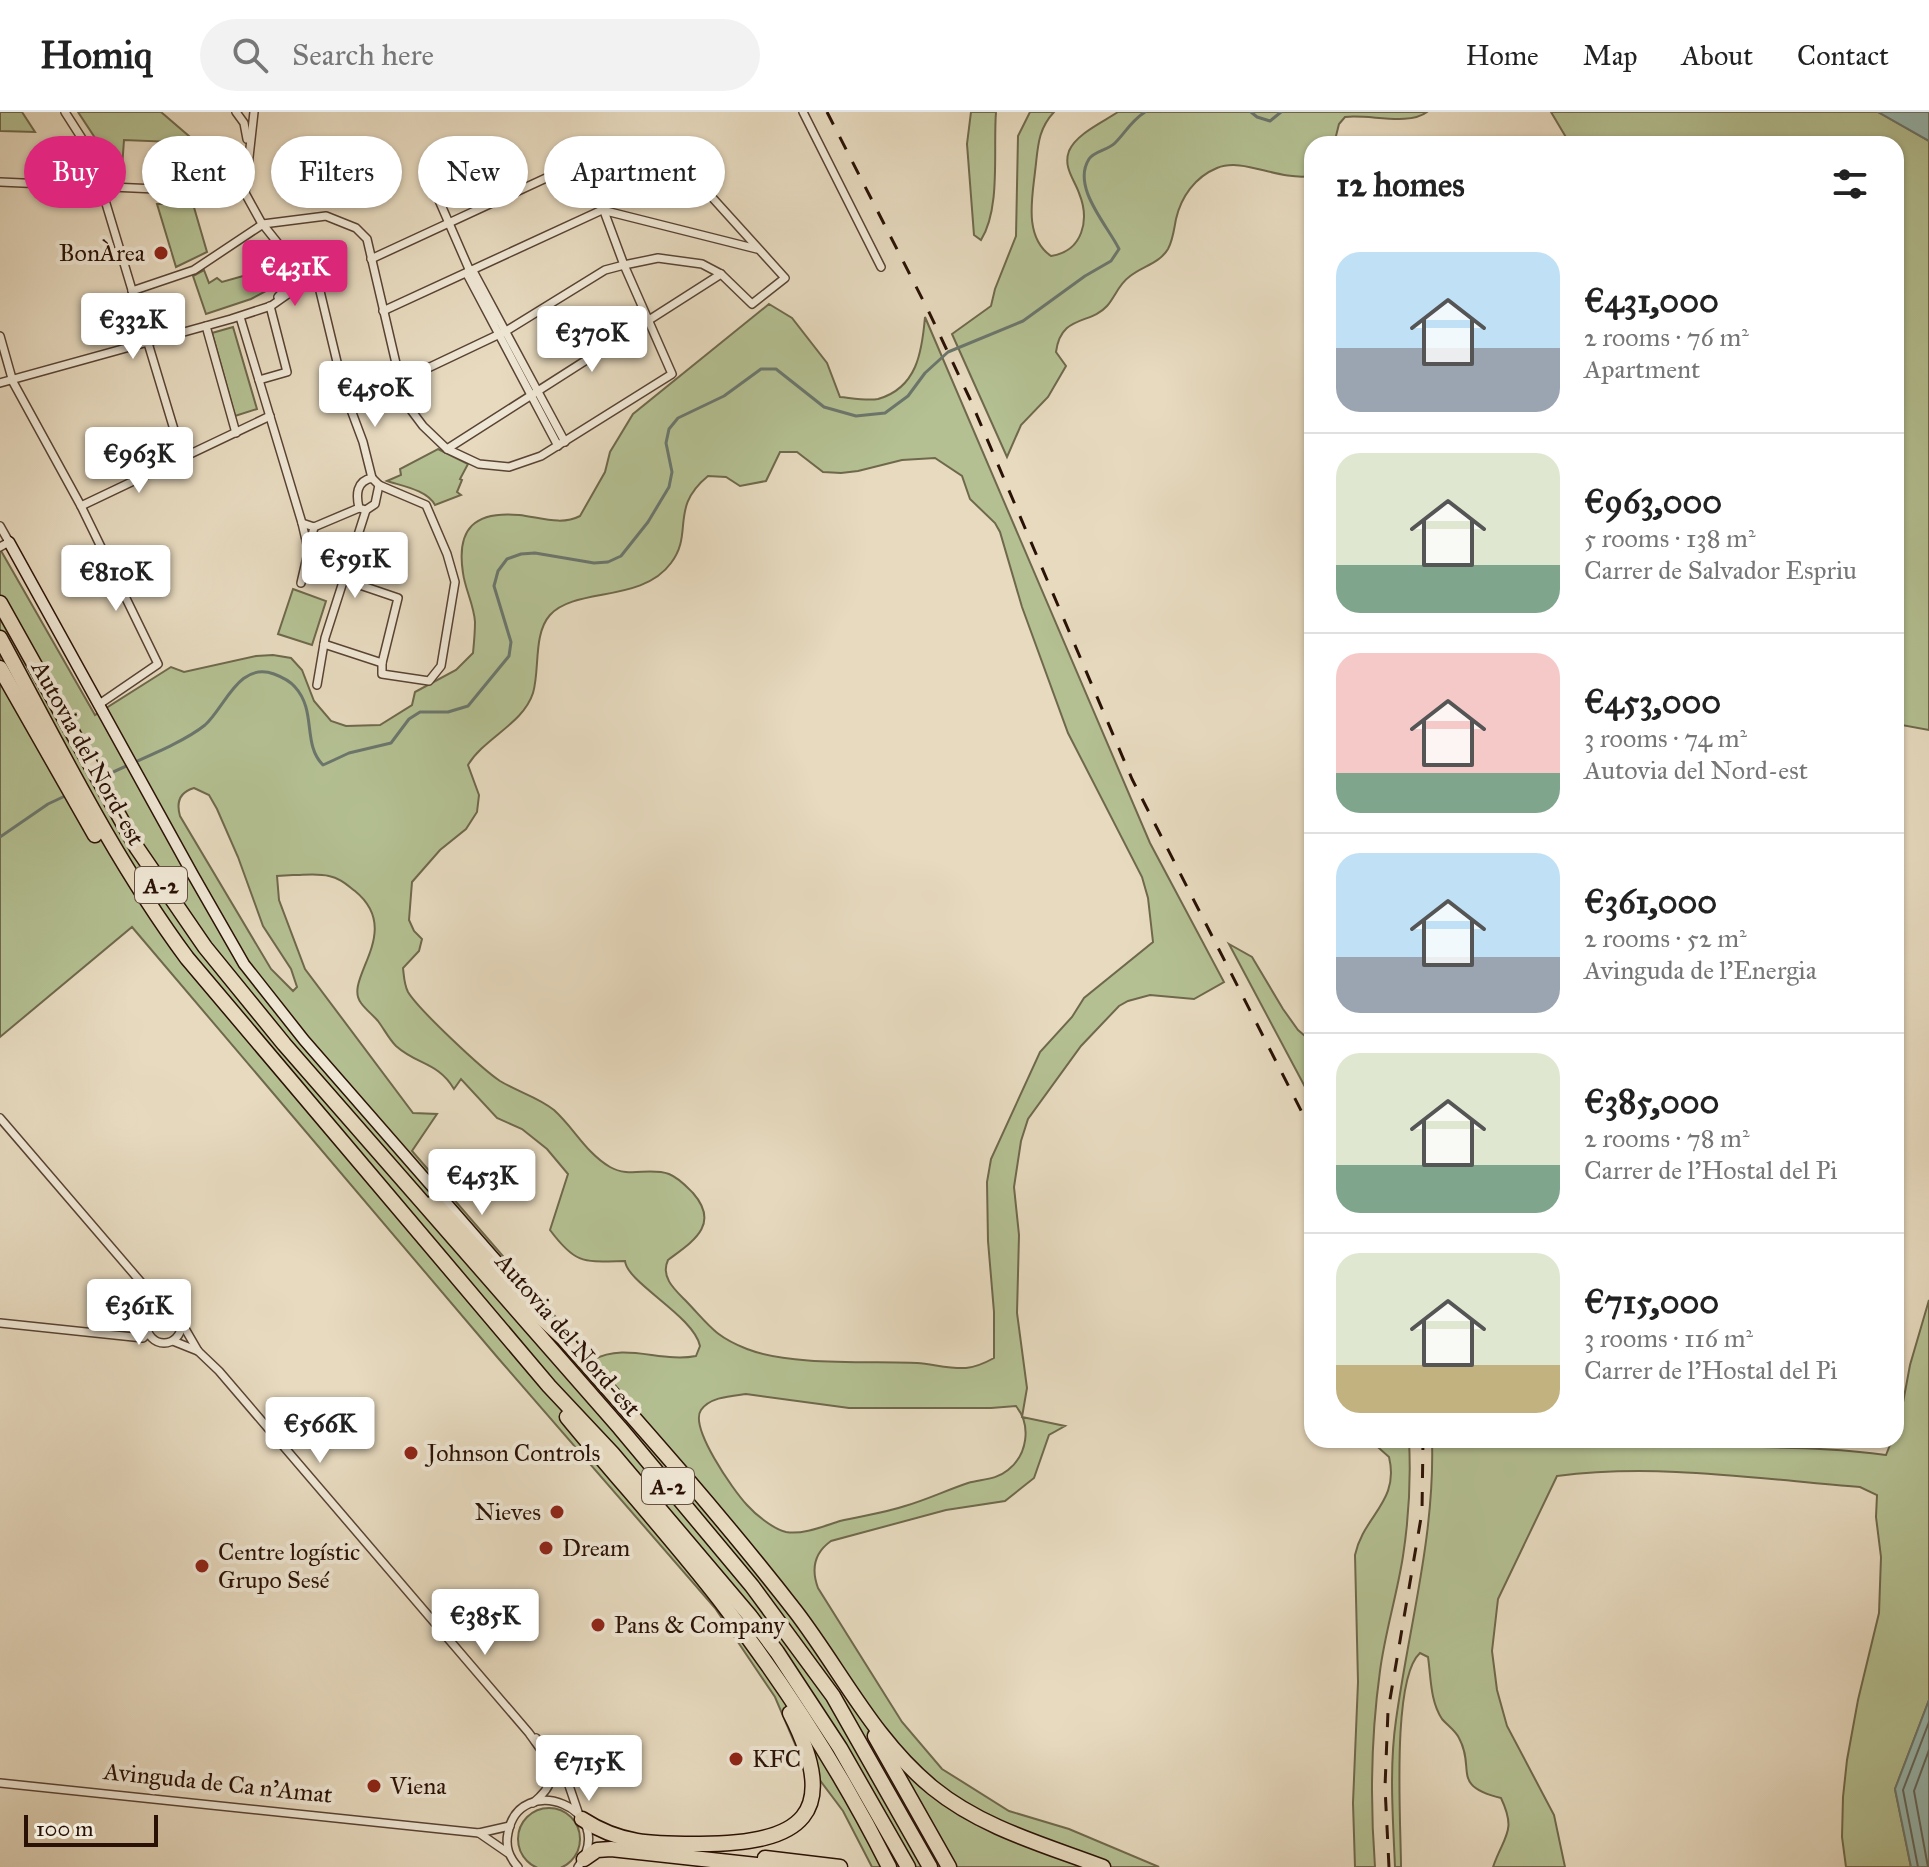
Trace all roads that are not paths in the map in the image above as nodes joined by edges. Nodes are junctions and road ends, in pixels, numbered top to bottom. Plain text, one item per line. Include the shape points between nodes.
1 (65, 112) edge
2 (236, 112) edge
3 (254, 112) edge
4 (803, 112) edge
5 (80, 136) edge
6 (247, 136) edge
7 (251, 136) edge
8 (544, 179) edge
9 (0, 182) edge
10 (24, 183) edge
11 (107, 208) edge
12 (254, 208) edge
13 (442, 208) edge
14 (721, 208) edge
15 (602, 210) junction
16 (449, 223) junction
17 (263, 224) junction
18 (757, 249) junction
19 (371, 259) junction
20 (294, 263) junction
21 (624, 265) junction
22 (881, 267) dead end
23 (470, 272) junction
24 (721, 274) junction
25 (304, 276) junction
26 (291, 283) junction
27 (132, 291) junction
28 (270, 306) junction
29 (256, 311) junction
30 (383, 311) junction
31 (240, 317) junction
32 (647, 320) junction
33 (206, 326) junction
34 (502, 332) junction
35 (0, 336) edge
36 (147, 341) junction
37 (399, 377) junction
38 (12, 379) junction
39 (259, 380) junction
40 (0, 383) edge
41 (344, 391) junction
42 (538, 391) junction
43 (530, 396) junction
44 (270, 416) junction
45 (236, 433) junction
46 (561, 444) junction
47 (447, 449) junction
48 (182, 456) junction
49 (372, 478) junction
50 (379, 485) junction
51 (81, 506) junction
52 (362, 509) junction
53 (302, 523) junction
54 (0, 526) edge
55 (314, 527) junction
56 (4, 545) edge
57 (309, 551) junction
58 (345, 580) junction
59 (301, 583) dead end
60 (0, 603) edge
61 (0, 638) edge
62 (324, 644) junction
63 (382, 663) junction
64 (0, 668) edge
65 (317, 685) dead end
66 (98, 705) junction
67 (142, 895) junction
68 (0, 1118) edge
69 (365, 1136) junction
70 (164, 1309) junction
71 (180, 1320) junction
72 (0, 1323) edge
73 (148, 1333) junction
74 (564, 1339) junction
75 (173, 1341) junction
76 (198, 1351) junction
77 (549, 1386) junction
78 (766, 1666) junction
79 (865, 1714) junction
80 (529, 1733) junction
81 (0, 1783) edge
82 (533, 1803) junction
83 (581, 1817) junction
84 (510, 1826) junction
85 (479, 1833) junction
86 (671, 1850) junction
87 (512, 1862) edge
88 (581, 1863) edge
89 (721, 1867) edge
90 (775, 1867) edge
91 (840, 1867) edge
92 (889, 1867) edge
93 (908, 1867) edge
94 (930, 1867) edge
95 (949, 1867) edge
96 (1103, 1867) edge

1 - 5 street
2 - 6 street
3 - 7 street
4 - 22 street
8 - 16 street
9 - 10 street
11 - 27 street
12 - 17 street
13 - 16 street
14 - 18 street
15 - 18 street
15 - 21 street
15 - 23 street
16 - 19 street
16 - 23 street
17 - 19 street via 326,216 356,228 367,239
17 - 20 street
17 - 27 street via 194,270
18 - 24 street via 785,278 752,304
19 - 30 street
20 - 25 street
20 - 26 street
21 - 24 street via 658,258 702,264
21 - 32 street
21 - 34 street via 605,270
23 - 30 street
23 - 34 street
24 - 32 street
25 - 26 street
25 - 28 street via 298,287
25 - 41 street via 319,287
26 - 29 street
27 - 36 street
28 - 29 street
28 - 39 street via 287,372
29 - 31 street
30 - 37 street
31 - 33 street
31 - 39 street
32 - 42 street
32 - 46 street via 672,374
33 - 36 street
33 - 45 street
34 - 37 street
34 - 42 street
34 - 43 street
35 - 38 street
36 - 38 street
36 - 48 street
37 - 41 street
37 - 47 street via 405,402
38 - 40 street
38 - 51 street
39 - 44 street
41 - 49 street
42 - 43 street
42 - 46 street
43 - 46 street
43 - 47 street
44 - 45 street
44 - 53 street
45 - 48 street
46 - 47 street via 509,467 479,464
48 - 51 street
49 - 50 street
49 - 52 street via 359,486
50 - 52 street via 375,504
50 - 63 street via 426,505 455,582 441,666 429,681 382,674
51 - 66 street via 158,664
52 - 55 street
52 - 58 street
53 - 55 street
53 - 57 street
54 - 56 street
55 - 57 street
56 - 66 street
57 - 59 street
58 - 62 street
58 - 63 street via 398,598
60 - 69 highway, Autovia del Nord-est / A-2 via 171,900 284,1044
61 - 67 highway, Autovia del Nord-est / A-2
62 - 63 street
62 - 65 street
64 - 67 highway via 99,842
66 - 74 street via 255,979
67 - 77 highway, Autovia del Nord-est / A-2 via 223,1004
68 - 70 street
69 - 74 highway
69 - 94 highway, Autovia del Nord-est / A-2 via 752,1586 833,1696
70 - 71 street
70 - 73 street via 150,1317
71 - 75 street via 180,1334
71 - 76 street
72 - 73 street via 143,1338
73 - 75 street via 161,1343
74 - 79 highway via 744,1545
75 - 76 street
76 - 80 street
77 - 78 highway via 565,1415 721,1602
77 - 93 highway, Autovia del Nord-est / A-2 via 612,1453 777,1652
78 - 86 highway via 811,1764 808,1808 801,1820 774,1836
78 - 92 highway via 831,1763
79 - 95 highway
79 - 96 highway via 932,1787 967,1813
80 - 82 street via 551,1765 552,1778
80 - 83 street via 562,1765
81 - 85 street, Avinguda de Ca n'Amat
82 - 83 street via 558,1801
82 - 84 street
83 - 86 highway via 618,1839
83 - 88 street via 589,1839
84 - 85 street, Avinguda de Ca n'Amat
84 - 87 street
85 - 87 street, Avinguda de Ca n'Amat
86 - 88 highway via 597,1850
86 - 89 highway
86 - 90 highway
86 - 91 highway

